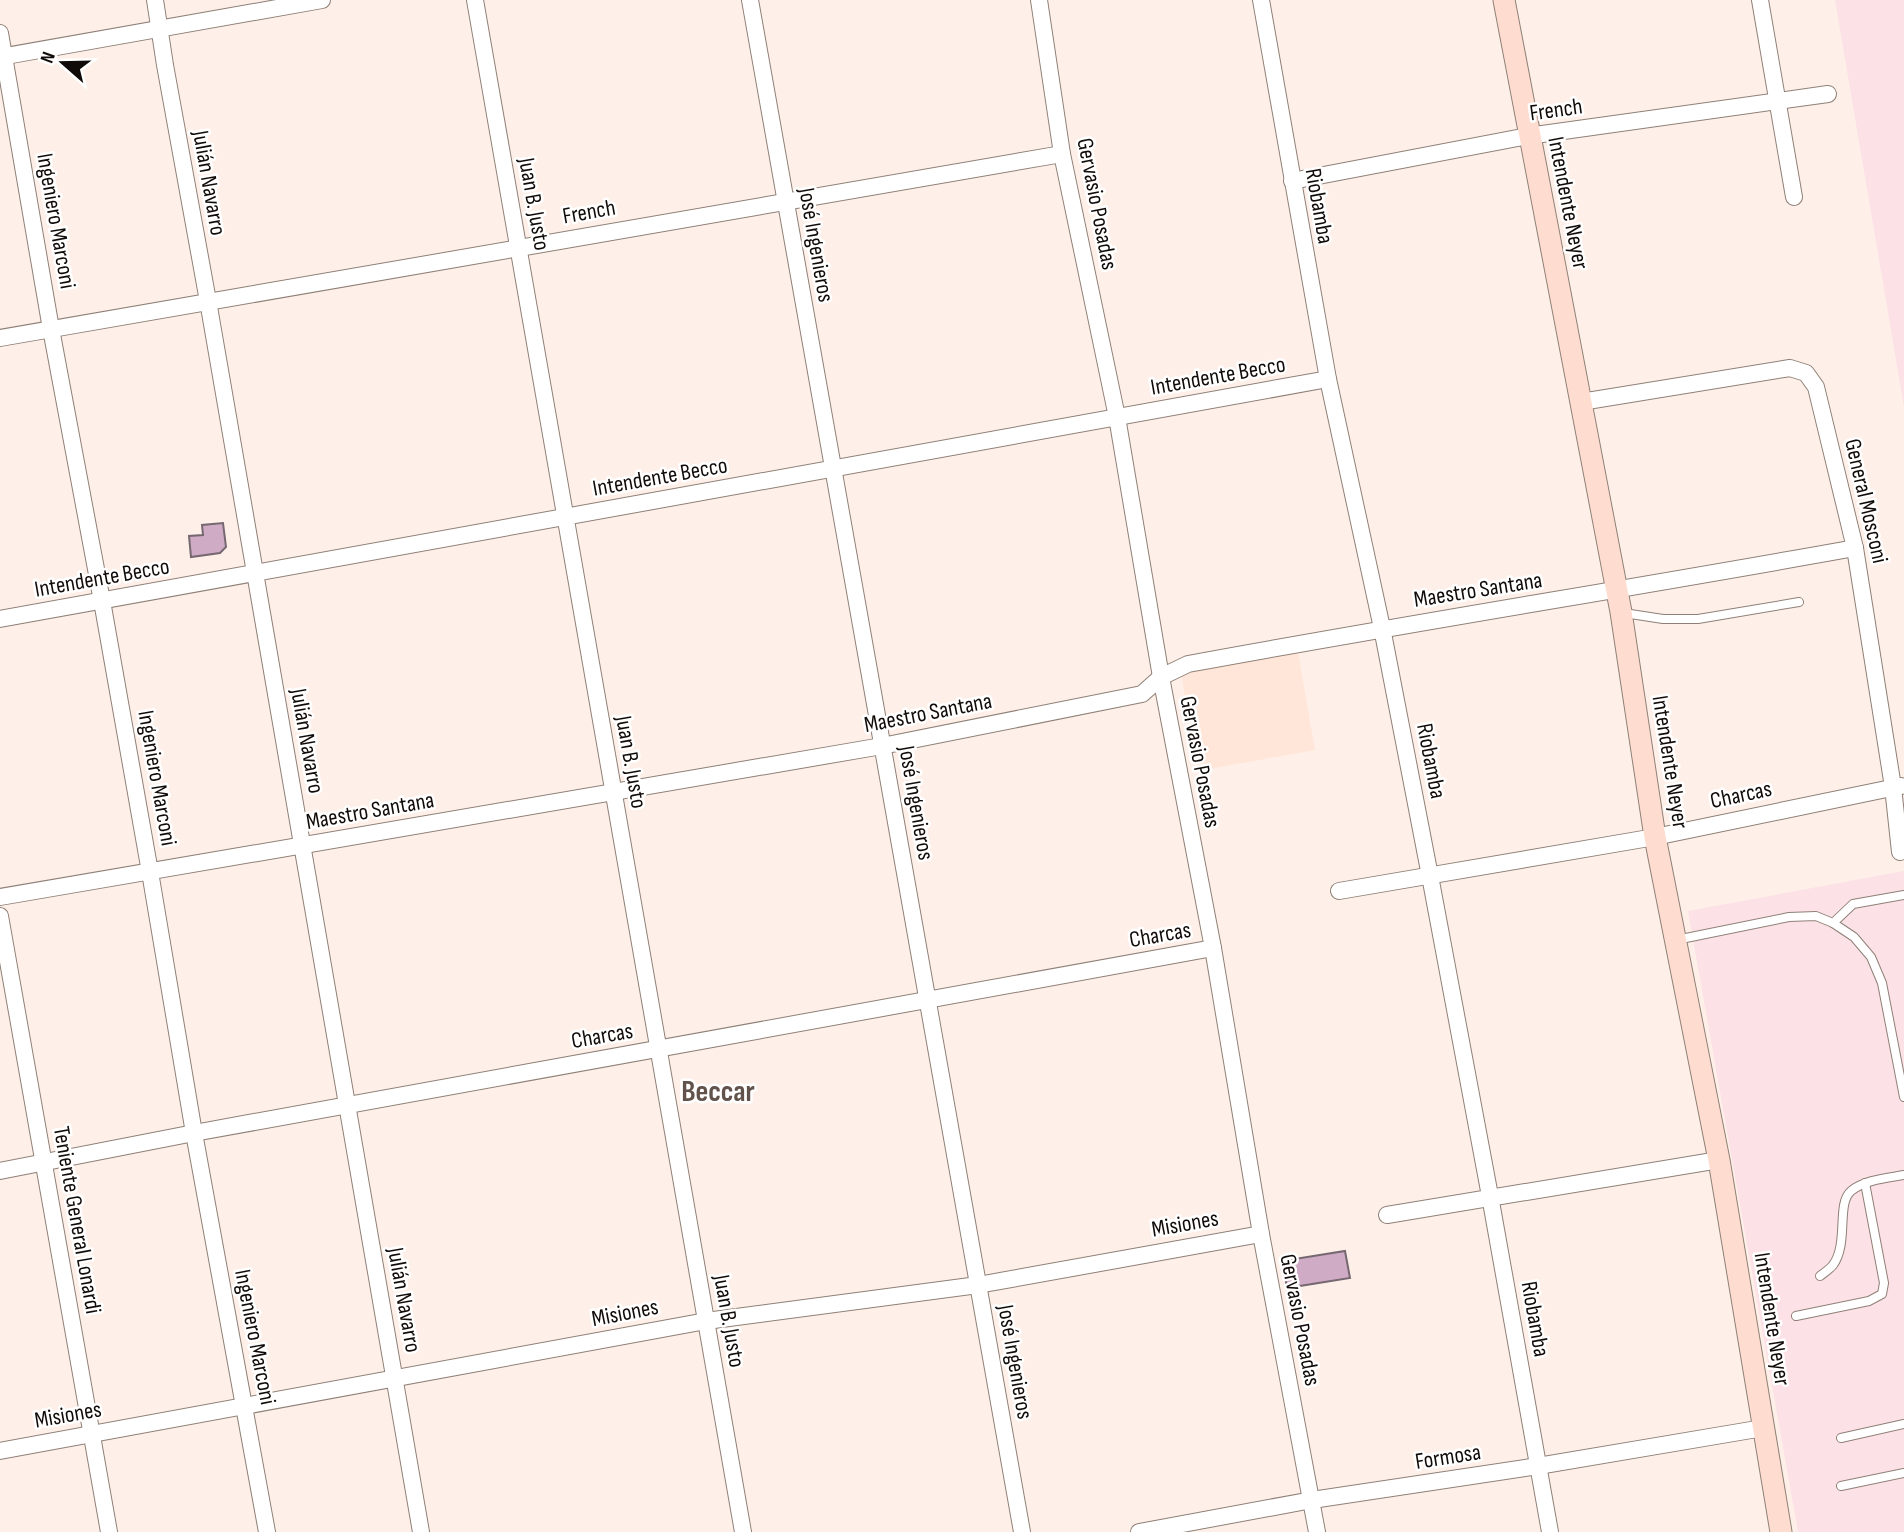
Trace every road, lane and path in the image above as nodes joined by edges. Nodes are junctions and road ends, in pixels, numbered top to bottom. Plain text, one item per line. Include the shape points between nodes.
1 (155, 0) edge
2 (322, 0) edge
3 (475, 0) edge
4 (750, 0) edge
5 (1039, 0) edge
6 (1261, 0) edge
7 (1504, 0) edge
8 (1760, 0) edge
9 (160, 29) junction
10 (0, 33) edge
11 (2, 57) edge
12 (1828, 94) dead end
13 (1779, 101) junction
14 (1528, 136) junction
15 (1062, 154) junction
16 (1292, 181) junction
17 (1794, 197) dead end
18 (786, 201) junction
19 (518, 248) junction
20 (208, 301) junction
21 (51, 329) junction
22 (0, 338) edge
23 (1328, 379) junction
24 (1581, 402) junction
25 (1117, 417) junction
26 (833, 469) junction
27 (566, 517) junction
28 (1855, 548) junction
29 (255, 574) junction
30 (1616, 591) junction
31 (103, 601) junction
32 (1799, 602) dead end
33 (1621, 612) junction
34 (0, 620) edge
35 (1382, 628) junction
36 (1161, 677) junction
37 (882, 746) junction
38 (1899, 786) edge
39 (614, 792) junction
40 (1655, 837) junction
41 (302, 846) junction
42 (1900, 852) dead end
43 (150, 872) junction
44 (1430, 876) junction
45 (1339, 891) dead end
46 (1904, 895) edge
47 (0, 897) edge
48 (0, 916) edge
49 (1833, 923) junction
50 (1675, 940) junction
51 (1213, 948) junction
52 (928, 1000) junction
53 (658, 1049) junction
54 (1904, 1097) edge
55 (347, 1105) junction
56 (194, 1133) junction
57 (1719, 1160) junction
58 (44, 1163) junction
59 (0, 1171) edge
60 (1904, 1175) edge
61 (1865, 1184) junction
62 (1490, 1196) junction
63 (1387, 1215) dead end
64 (1261, 1234) junction
65 (1820, 1276) dead end
66 (978, 1285) junction
67 (1796, 1315) dead end
68 (706, 1321) junction
69 (395, 1379) junction
70 (245, 1406) junction
71 (1904, 1424) edge
72 (1763, 1428) junction
73 (92, 1434) junction
74 (1841, 1438) dead end
75 (0, 1451) edge
76 (1538, 1466) junction
77 (1904, 1473) edge
78 (1841, 1486) dead end
79 (1312, 1500) junction
80 (109, 1532) edge
81 (267, 1532) edge
82 (421, 1532) edge
83 (743, 1532) edge
84 (1022, 1532) edge
85 (1139, 1532) edge
86 (1317, 1532) edge
87 (1550, 1532) edge
88 (1781, 1532) edge

1 - 9 street, Julián Navarro
2 - 9 street
3 - 19 street, Juan B. Justo
4 - 18 street, José Ingenieros
5 - 15 street, Gervasio Posadas
6 - 16 street, Riobamba
7 - 14 street, Intendente Neyer
8 - 13 street
9 - 11 street
9 - 20 street, Julián Navarro
10 - 11 street, Ingeniero Marconi
11 - 21 street, Ingeniero Marconi
12 - 13 street, French
13 - 14 street, French
13 - 17 street
14 - 16 street, French
14 - 24 street, Intendente Neyer
15 - 18 street, French
15 - 25 street, Gervasio Posadas
16 - 23 street, Riobamba
18 - 19 street, French
18 - 26 street, José Ingenieros
19 - 20 street, French
19 - 27 street, Juan B. Justo
20 - 21 street, French
20 - 29 street, Julián Navarro
21 - 22 street, French
21 - 31 street, Ingeniero Marconi
23 - 25 street, Intendente Becco
23 - 35 street, Riobamba
24 - 28 street, General Mosconi via 1790,368 1806,373 1816,387
24 - 30 street, Intendente Neyer
25 - 26 street, Intendente Becco
25 - 36 street, Gervasio Posadas
26 - 27 street, Intendente Becco
26 - 37 street, José Ingenieros
27 - 29 street, Intendente Becco
27 - 39 street, Juan B. Justo
28 - 30 street, Maestro Santana
28 - 38 street, General Mosconi
29 - 31 street, Intendente Becco
29 - 41 street, Julián Navarro
30 - 33 street, Intendente Neyer
30 - 35 street, Maestro Santana
31 - 34 street, Intendente Becco
31 - 43 street, Ingeniero Marconi
32 - 33 lane via 1681,620
33 - 40 street, Intendente Neyer
35 - 36 street, Maestro Santana via 1188,664
35 - 44 street, Riobamba
36 - 37 street, Maestro Santana via 1142,694
36 - 51 street, Gervasio Posadas
37 - 39 street, Maestro Santana
37 - 52 street, José Ingenieros
38 - 40 street, Charcas
38 - 42 street, General Mosconi
39 - 41 street, Maestro Santana
39 - 53 street, Juan B. Justo
40 - 44 street, Charcas
40 - 50 street, Intendente Neyer
41 - 43 street, Maestro Santana
41 - 55 street, Julián Navarro
43 - 47 street, Maestro Santana
43 - 56 street, Ingeniero Marconi
44 - 45 street, Charcas
44 - 62 street, Riobamba
46 - 49 lane via 1853,904
48 - 58 street, Teniente General Lonardi
49 - 50 lane via 1816,916 1789,917
49 - 54 lane via 1863,947 1882,983
50 - 57 street, Intendente Neyer
51 - 52 street, Charcas
51 - 64 street, Gervasio Posadas
52 - 53 street, Charcas
52 - 66 street, José Ingenieros
53 - 55 street, Charcas
53 - 68 street, Juan B. Justo
55 - 56 street, Charcas
55 - 69 street, Julián Navarro
56 - 58 street, Charcas
56 - 70 street, Ingeniero Marconi
57 - 62 street
57 - 72 street, Intendente Neyer
58 - 59 street, Charcas
58 - 73 street, Teniente General Lonardi
60 - 61 lane
61 - 65 lane via 1843,1202 1838,1255
61 - 67 lane via 1884,1283 1882,1294 1869,1301
62 - 63 street
62 - 76 street, Riobamba
64 - 66 street, Misiones
64 - 79 street, Gervasio Posadas
66 - 68 street, Misiones
66 - 84 street, José Ingenieros
68 - 69 street, Misiones
68 - 83 street, Juan B. Justo
69 - 70 street, Misiones
69 - 82 street, Julián Navarro
70 - 73 street, Misiones
70 - 81 street, Ingeniero Marconi
71 - 74 lane
72 - 76 street, Formosa
72 - 88 street, Intendente Neyer
73 - 75 street, Misiones
73 - 80 street, Teniente General Lonardi
76 - 79 street, Formosa
76 - 87 street, Riobamba
77 - 78 lane
79 - 85 street, Formosa
79 - 86 street, Gervasio Posadas

